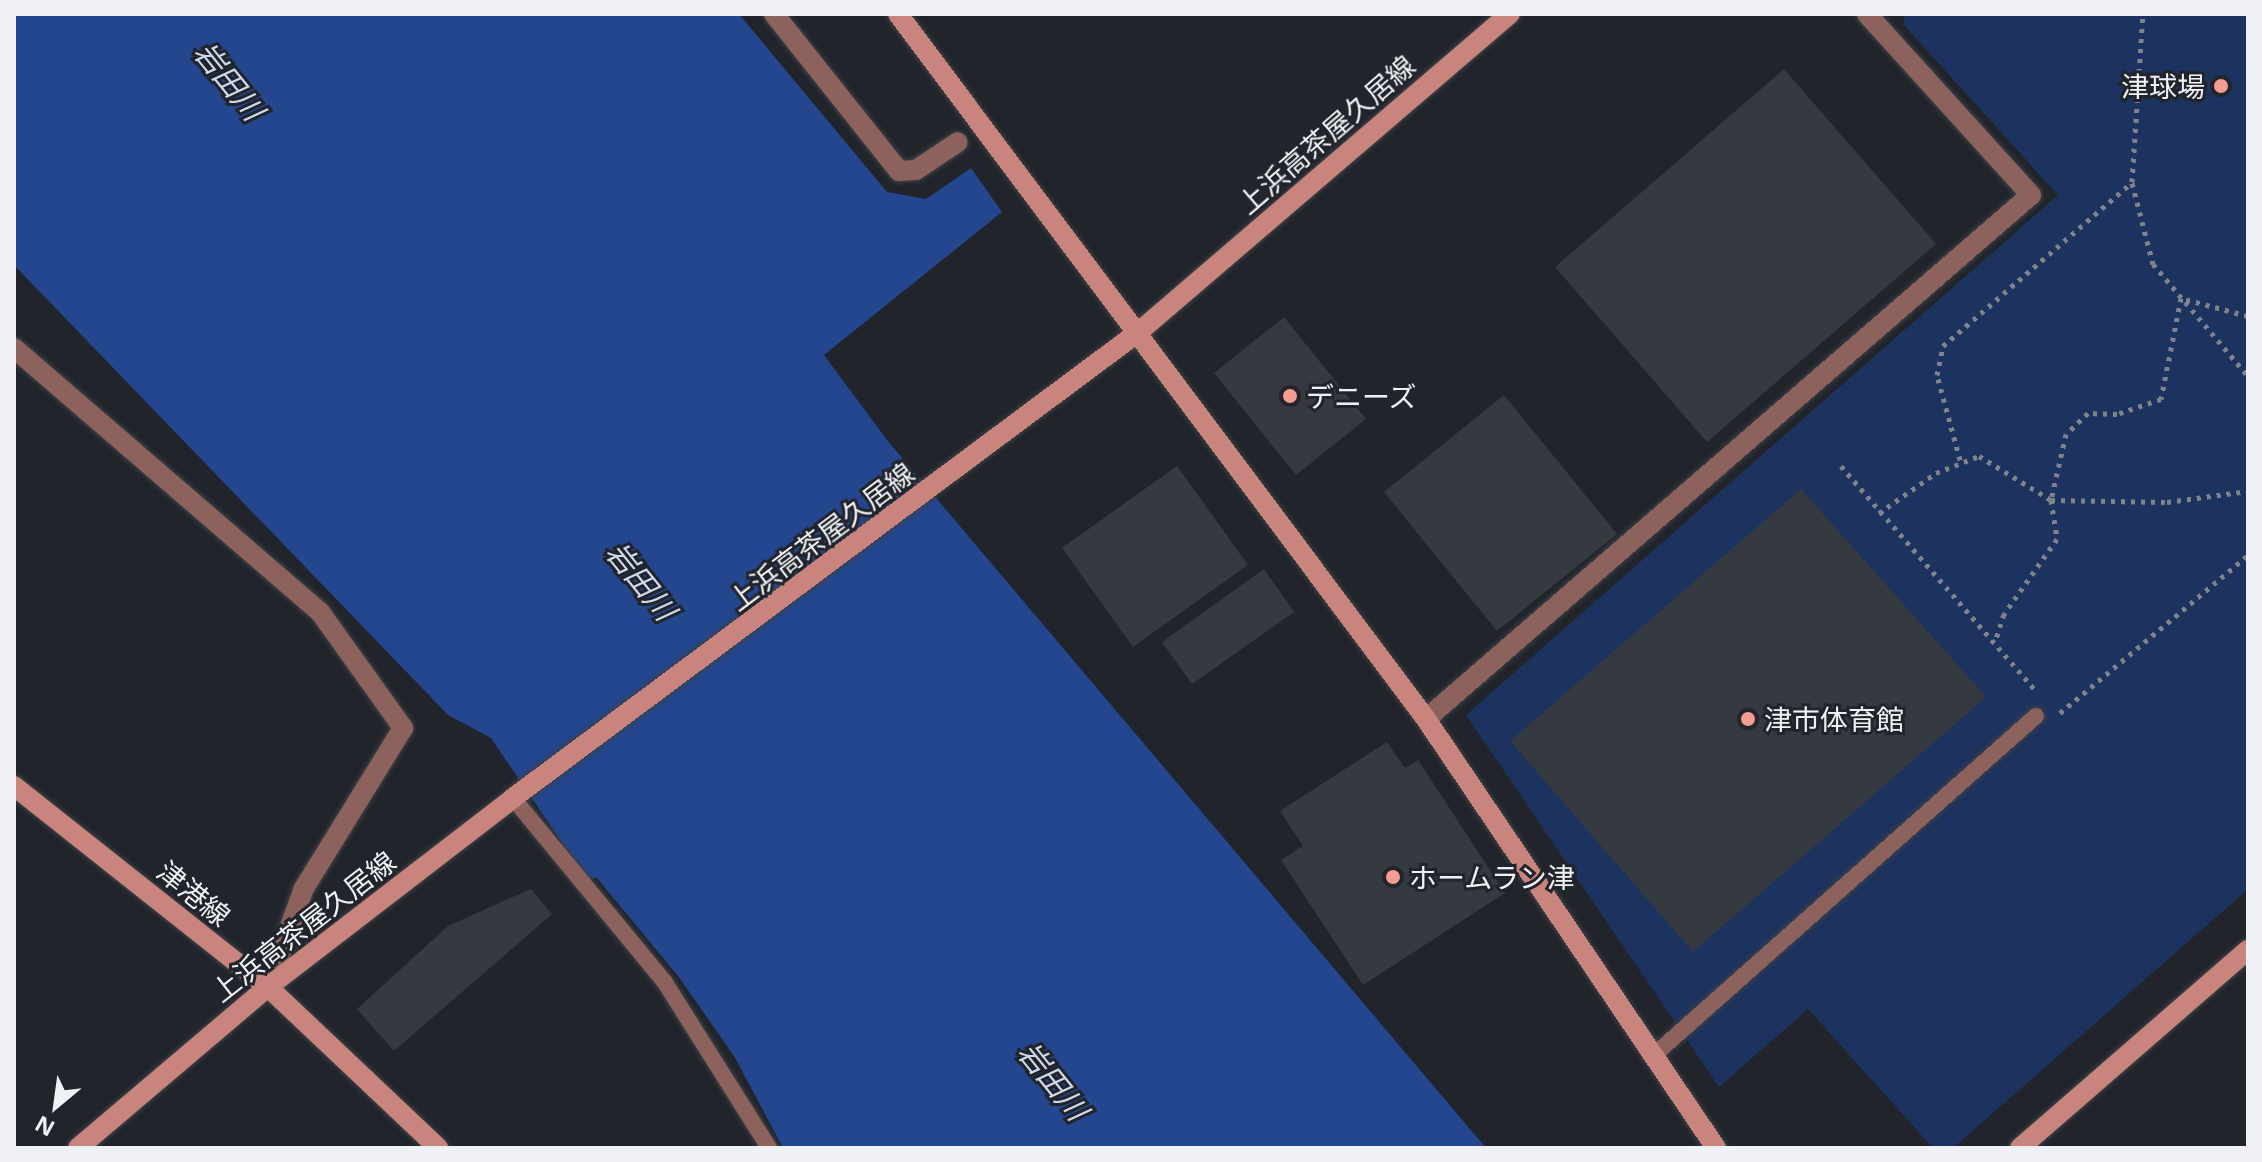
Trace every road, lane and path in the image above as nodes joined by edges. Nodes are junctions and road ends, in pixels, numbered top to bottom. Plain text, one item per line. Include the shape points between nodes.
1 (774, 14) edge
2 (898, 14) edge
3 (1510, 14) edge
4 (1867, 14) edge
5 (2143, 14) edge
6 (958, 142) dead end
7 (2132, 182) junction
8 (2181, 298) junction
9 (2248, 316) edge
10 (1141, 330) junction
11 (14, 348) edge
12 (2248, 376) edge
13 (1960, 460) junction
14 (1841, 466) dead end
15 (2248, 491) edge
16 (2051, 500) junction
17 (1879, 513) junction
18 (2248, 555) edge
19 (1995, 641) junction
20 (2036, 716) joint
21 (2057, 716) junction
22 (1426, 719) junction
23 (14, 786) edge
24 (516, 796) junction
25 (2248, 950) edge
26 (268, 987) junction
27 (1653, 1056) junction
28 (78, 1148) edge
29 (438, 1148) edge
30 (769, 1148) edge
31 (1716, 1148) edge
32 (2020, 1148) edge

1 - 6 street via 899,171 916,170
2 - 10 main road
3 - 10 main road, 上浜高茶屋久居線
4 - 22 street via 2031,195
5 - 7 path
7 - 8 path via 2153,264
7 - 13 path via 1943,346 1937,375
8 - 9 path
8 - 12 path
8 - 16 path via 2161,399 2117,414 2088,413 2066,434
10 - 22 main road
10 - 24 main road, 上浜高茶屋久居線
11 - 26 street via 320,612 403,728 304,888
13 - 16 path via 1979,456 2003,466
13 - 17 path
14 - 17 path
15 - 16 path via 2167,502
16 - 19 path via 2057,539 2004,614
17 - 19 path
18 - 21 path
19 - 21 path
20 - 21 path
20 - 27 lane
22 - 27 main road
23 - 26 main road, 津港線
24 - 26 main road, 上浜高茶屋久居線
24 - 30 lane via 664,981
25 - 32 main road
26 - 28 main road, 上浜高茶屋久居線
26 - 29 main road, 津港線
27 - 31 main road

